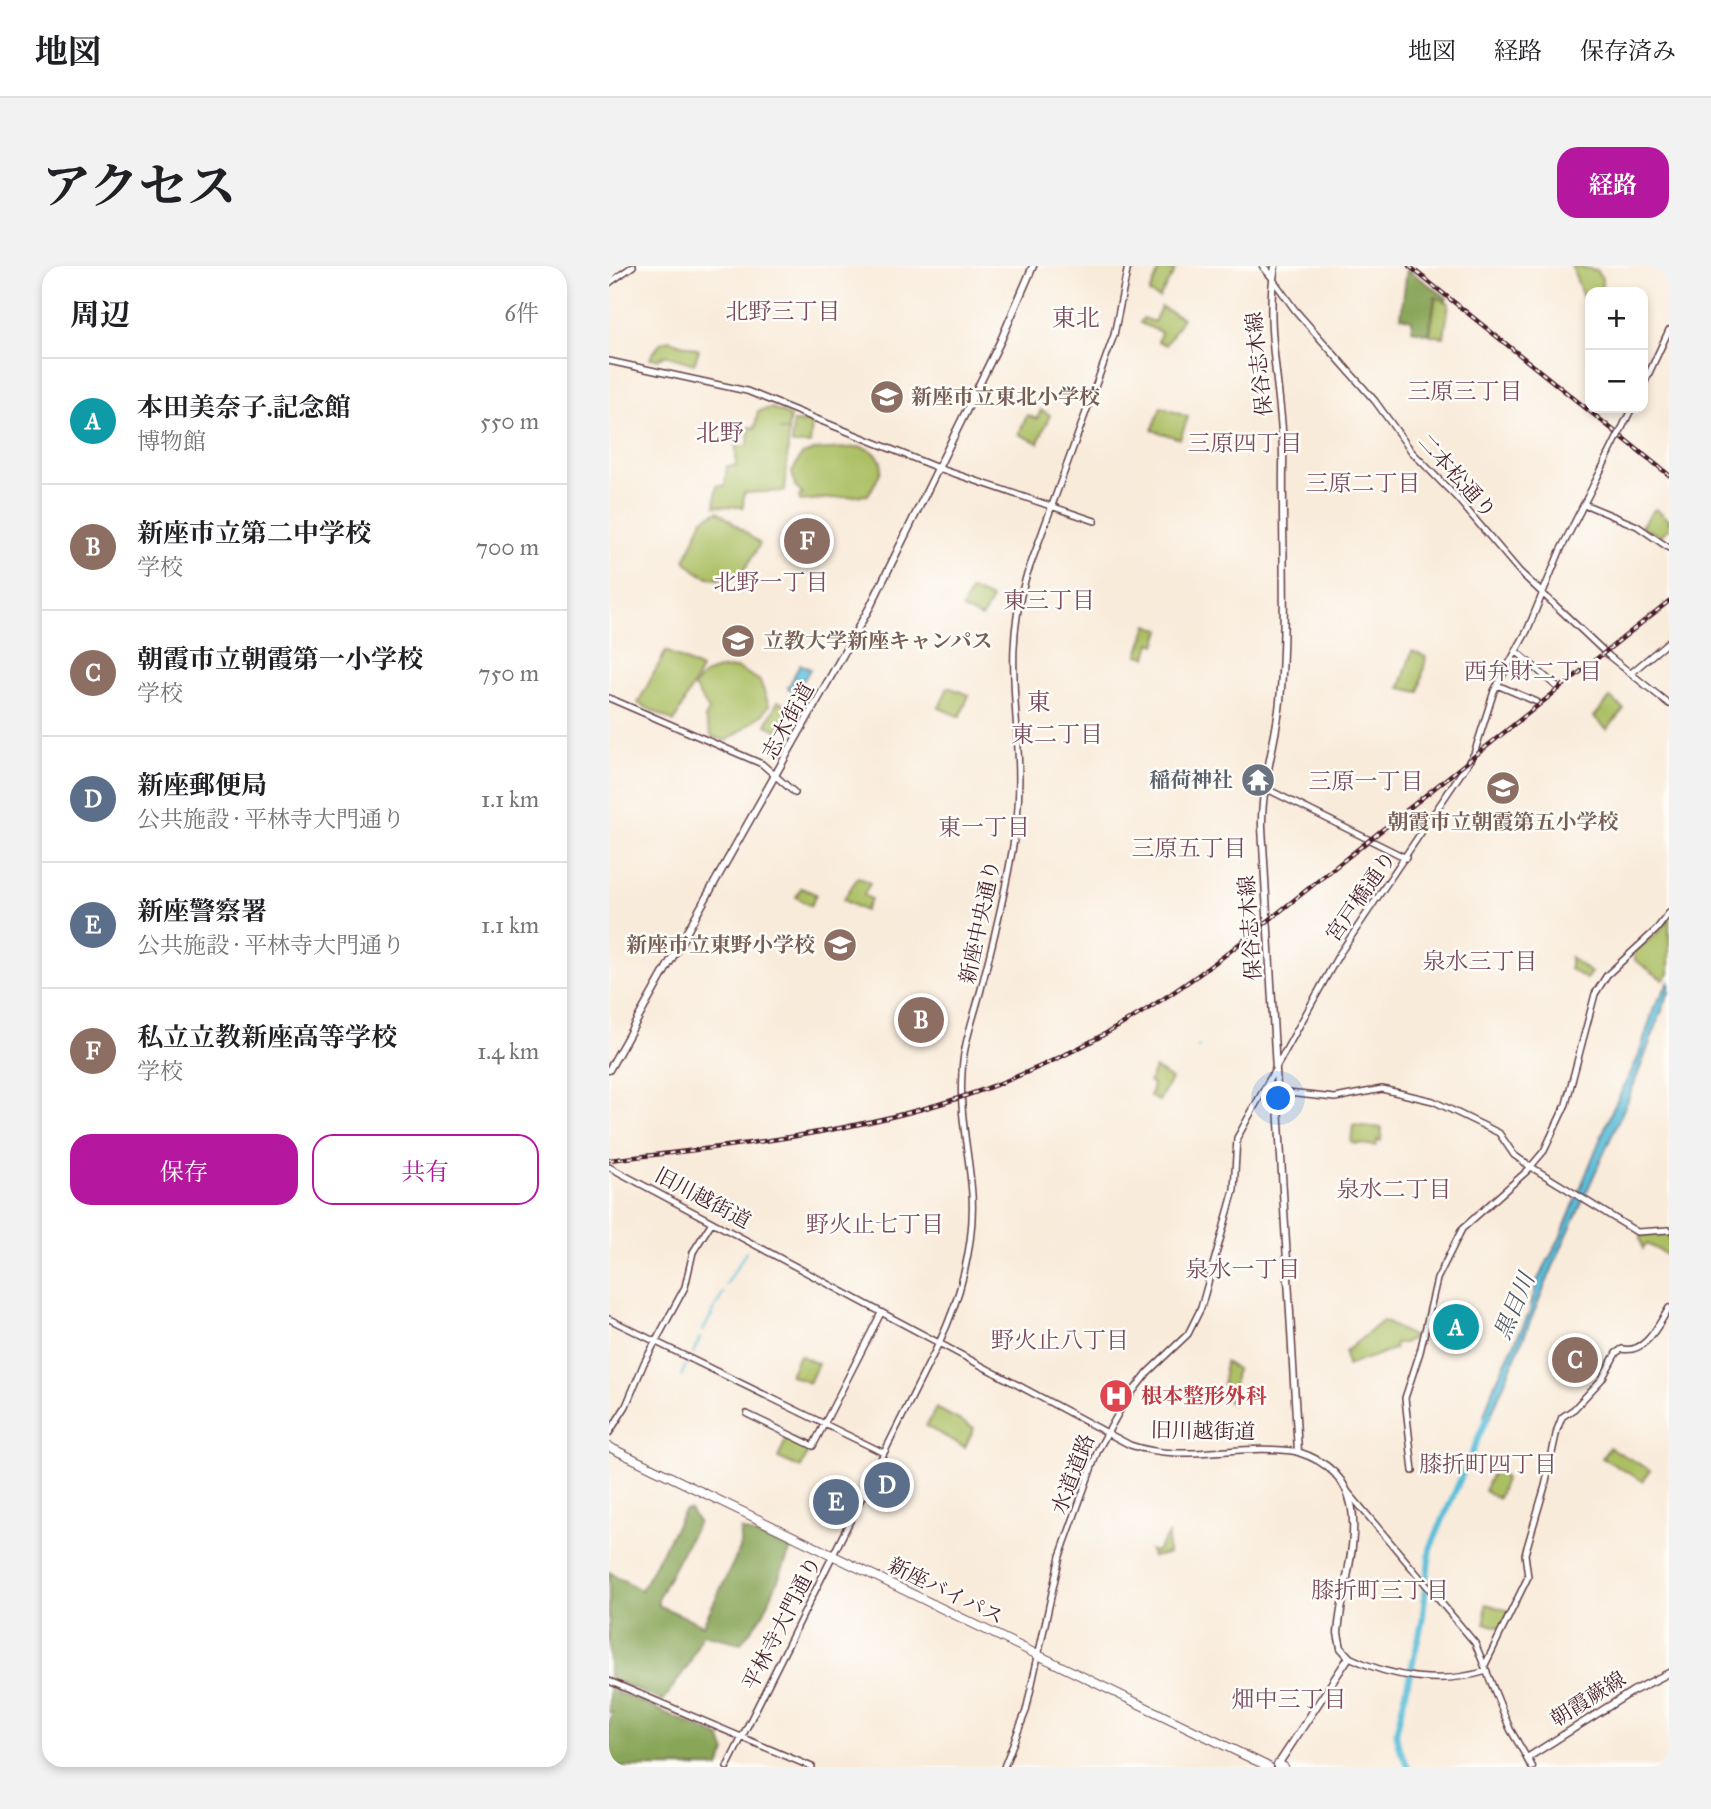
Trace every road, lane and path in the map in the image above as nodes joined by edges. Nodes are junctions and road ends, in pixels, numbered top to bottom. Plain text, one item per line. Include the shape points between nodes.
1 (633, 266) edge
2 (1033, 266) edge
3 (1128, 266) edge
4 (1263, 266) edge
5 (1275, 266) edge
6 (1273, 278) junction
7 (609, 283) edge
8 (1669, 330) edge
9 (610, 363) edge
10 (1648, 377) edge
11 (1630, 413) edge
12 (938, 468) junction
13 (1584, 503) junction
14 (1051, 506) junction
15 (1095, 522) dead end
16 (1669, 548) edge
17 (1542, 595) junction
18 (1669, 641) edge
19 (1516, 651) junction
20 (1631, 673) junction
21 (1497, 685) junction
22 (1557, 687) dead end
23 (609, 698) edge
24 (1537, 702) dead end
25 (1669, 703) edge
26 (777, 775) junction
27 (1265, 788) junction
28 (795, 793) dead end
29 (1406, 859) junction
30 (1669, 913) edge
31 (609, 1070) edge
32 (1277, 1071) junction
33 (1278, 1092) junction
34 (1237, 1138) joint
35 (609, 1167) edge
36 (1531, 1167) junction
37 (712, 1222) junction
38 (1669, 1230) edge
39 (1669, 1308) edge
40 (881, 1313) junction
41 (609, 1318) edge
42 (656, 1341) junction
43 (939, 1343) junction
44 (747, 1414) dead end
45 (826, 1425) junction
46 (609, 1433) edge
47 (1107, 1433) junction
48 (609, 1449) edge
49 (1298, 1452) junction
50 (884, 1453) junction
51 (1413, 1471) dead end
52 (1348, 1492) junction
53 (1359, 1502) junction
54 (1352, 1507) junction
55 (832, 1558) junction
56 (1349, 1657) junction
57 (1038, 1658) junction
58 (1486, 1668) junction
59 (1669, 1673) edge
60 (609, 1681) edge
61 (743, 1738) junction
62 (1527, 1758) junction
63 (1280, 1766) edge
64 (727, 1767) edge
65 (812, 1767) edge
66 (1004, 1767) edge
67 (1261, 1767) edge
68 (1269, 1767) edge
69 (1532, 1767) edge

1 - 7 street
2 - 12 main road, 志木街道
3 - 14 street, 新座中央通り via 1114,335
4 - 6 main road
5 - 6 main road, 保谷志木線
6 - 17 street, 二本松通り via 1289,304 1356,377 1412,452
6 - 27 main road, 保谷志木線 via 1271,349 1283,433 1281,669 1280,703
8 - 10 street
9 - 12 street via 739,388
11 - 13 street, 宮戸橋通り, bridge
12 - 14 street
12 - 26 main road, 志木街道 via 871,605
13 - 16 street via 1649,532
13 - 17 street, 宮戸橋通り
14 - 15 street
14 - 43 street, 新座中央通り via 1021,594 1013,636 1017,817 963,1060 962,1130 972,1222 955,1303
17 - 19 street, 宮戸橋通り
17 - 20 street, 二本松通り
18 - 20 street
19 - 21 street, 宮戸橋通り
19 - 22 street
20 - 25 street, 二本松通り
21 - 24 street
21 - 29 street, 宮戸橋通り via 1475,754
23 - 26 street via 754,760
26 - 28 street
26 - 31 main road, 志木街道
27 - 29 street
27 - 32 main road, 保谷志木線 via 1263,856
29 - 32 street, 宮戸橋通り via 1338,956
30 - 36 street via 1599,985 1566,1104 1544,1151
32 - 33 main road, 保谷志木線
32 - 34 street, 宮戸橋通り
33 - 36 street via 1335,1098 1382,1089 1436,1102 1499,1133 1514,1155
33 - 49 main road, 保谷志木線
34 - 47 street, 水道道路 via 1234,1190 1197,1320 1148,1372
35 - 37 street, 旧川越街道
36 - 38 street via 1637,1232
36 - 51 street via 1462,1230 1437,1279 1405,1398
37 - 40 street, 旧川越街道
37 - 42 street via 693,1252 685,1287
39 - 58 street via 1645,1344 1616,1353 1602,1380 1562,1417 1525,1554 1528,1577
40 - 43 street, 旧川越街道
40 - 45 street
41 - 42 street
42 - 45 street
42 - 46 street
43 - 47 street, 旧川越街道
43 - 50 street, 平林寺大門通り
44 - 45 street via 813,1446
45 - 50 street
47 - 49 street, 旧川越街道 via 1155,1451
47 - 57 street, 水道道路 via 1060,1556
48 - 55 highway, 新座バイパス
49 - 52 main road, 旧川越街道 via 1328,1467
50 - 55 street, 平林寺大門通り
52 - 53 street, 旧川越街道
52 - 54 main road
53 - 54 street
53 - 58 street, 旧川越街道 via 1471,1636
54 - 56 main road via 1353,1536 1338,1633 1341,1648
55 - 57 highway, 新座バイパス
55 - 61 street, 平林寺大門通り
56 - 58 street via 1377,1670 1435,1679
56 - 63 main road
57 - 66 street, 水道道路 via 1023,1720
57 - 67 highway, 新座バイパス
57 - 68 highway, 新座バイパス
58 - 62 street, 旧川越街道
59 - 62 main road, 朝霞蕨線
60 - 61 street
61 - 64 street, 平林寺大門通り
61 - 65 street
62 - 69 main road, 旧川越街道

